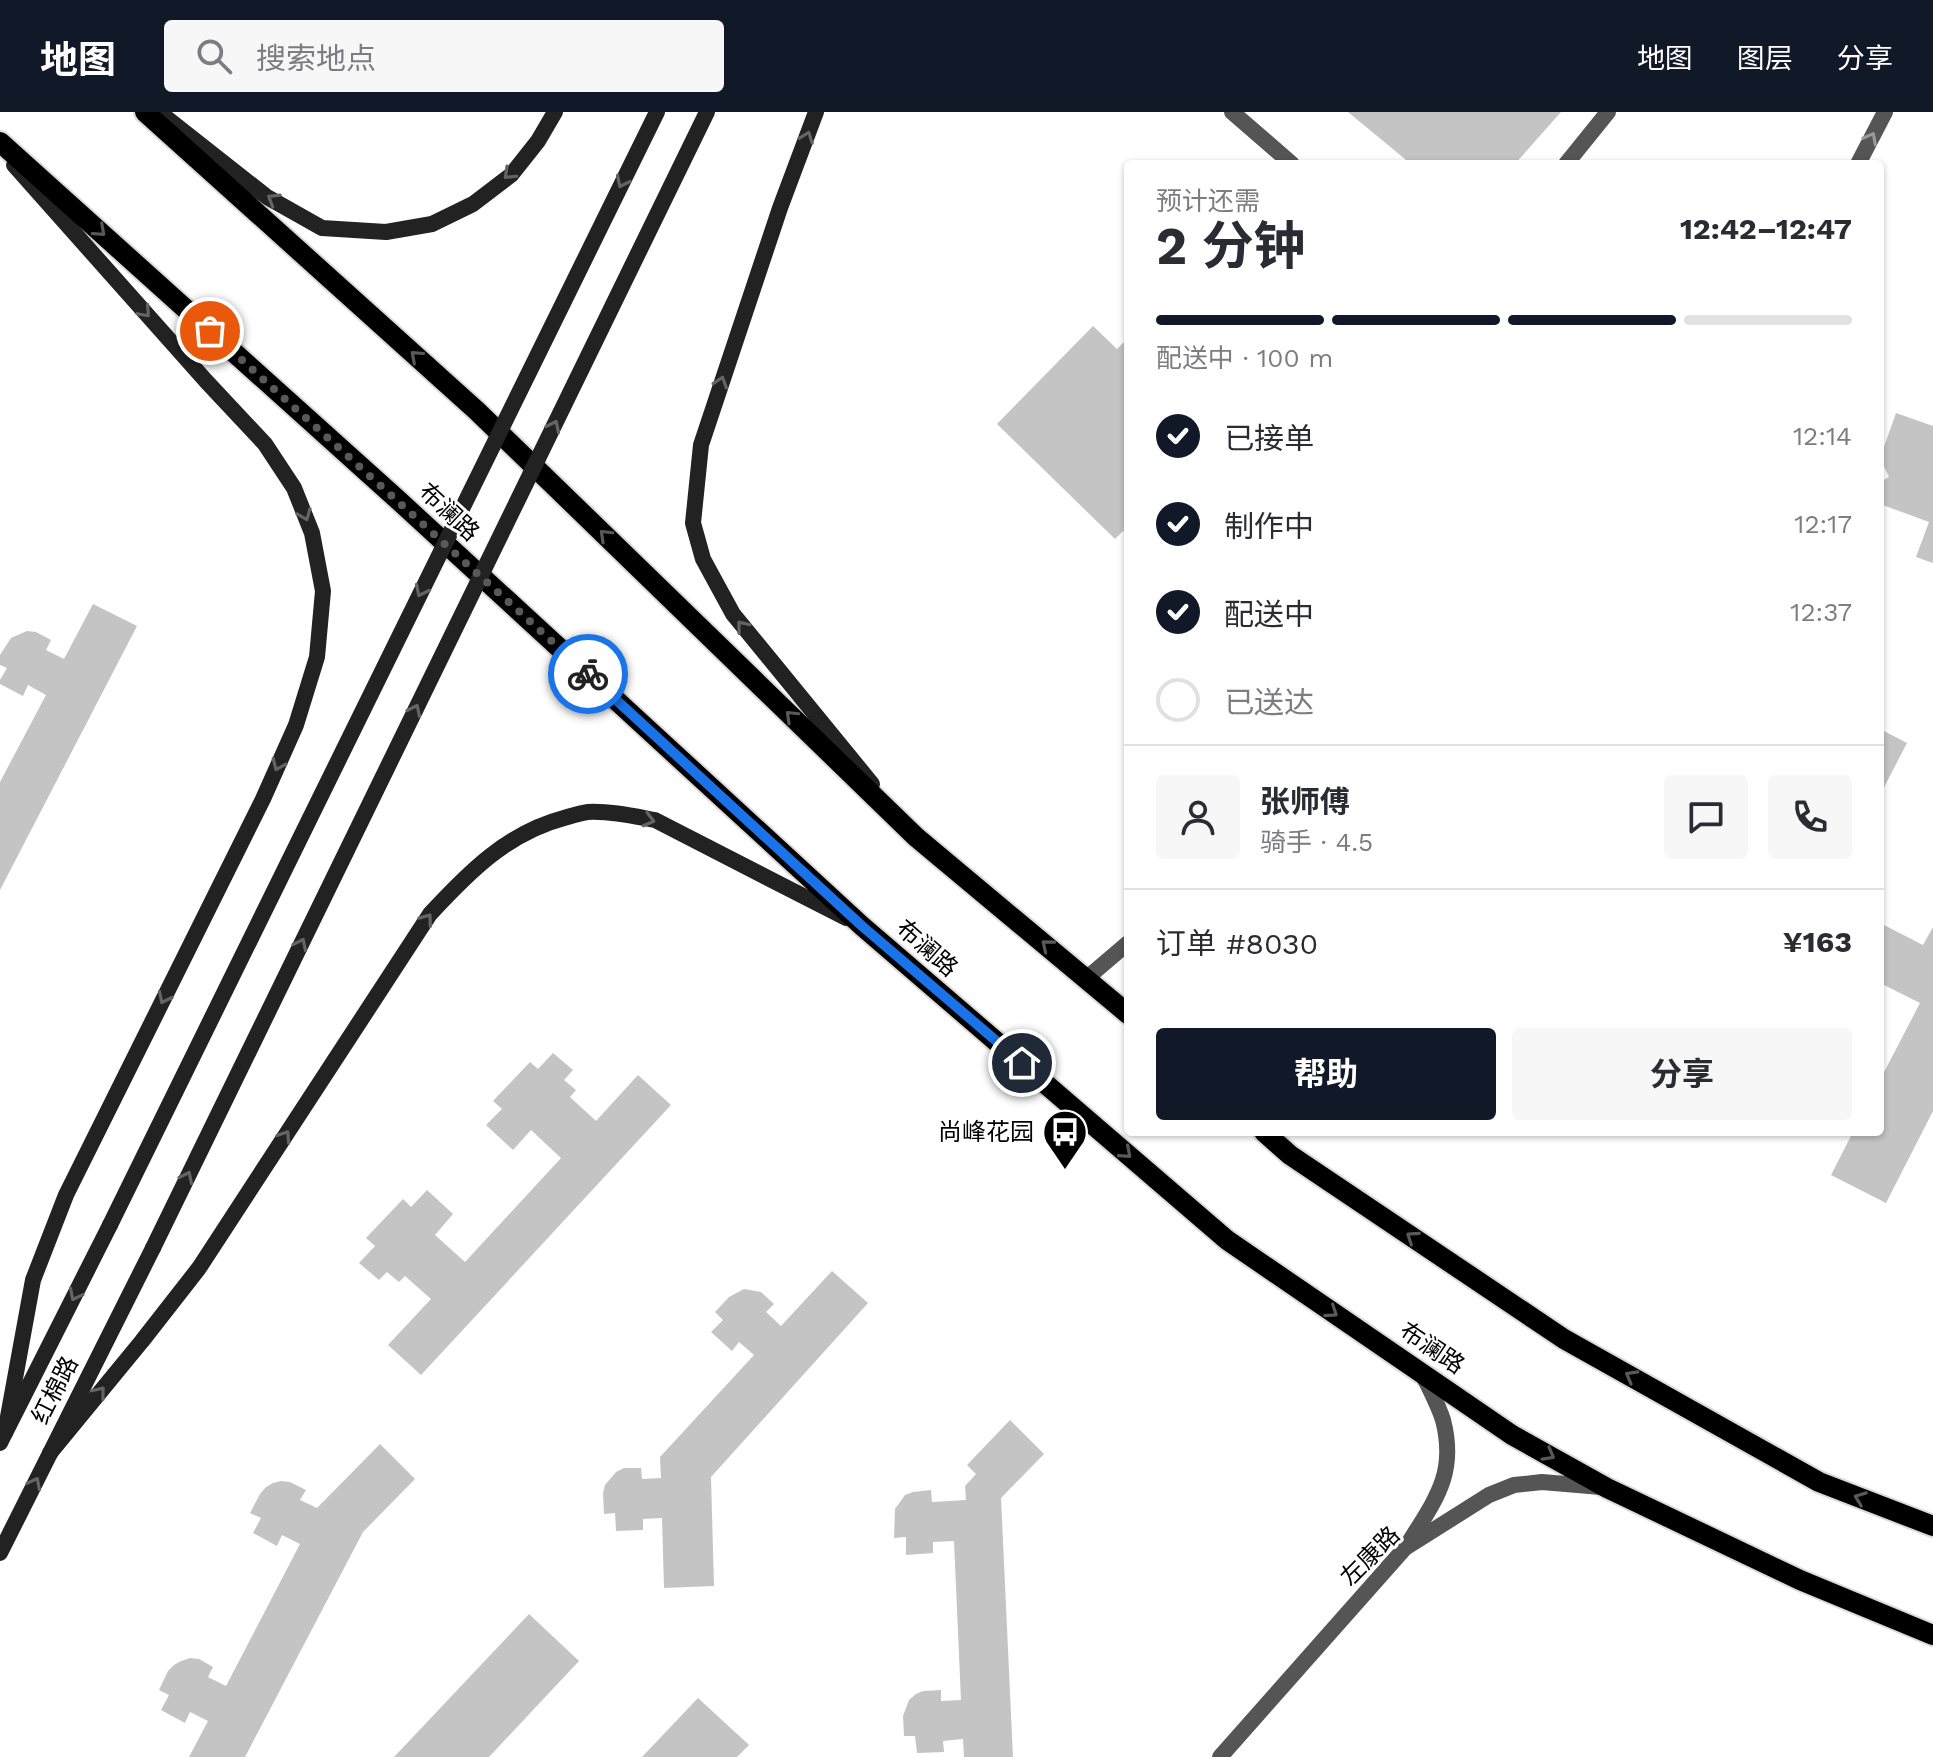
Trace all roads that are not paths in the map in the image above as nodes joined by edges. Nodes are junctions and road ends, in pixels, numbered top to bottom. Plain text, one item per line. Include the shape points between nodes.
1 (145, 112) edge
2 (159, 112) edge
3 (555, 112) edge
4 (657, 112) edge
5 (707, 112) edge
6 (816, 112) edge
7 (1232, 112) edge
8 (1608, 112) edge
9 (1885, 112) edge
10 (0, 142) edge
11 (0, 149) edge
12 (1287, 160) edge
13 (1569, 160) edge
14 (1860, 160) edge
15 (916, 837) junction
16 (862, 926) junction
17 (1124, 946) edge
18 (1087, 978) junction
19 (1124, 1010) edge
20 (1269, 1136) edge
21 (1422, 1373) junction
22 (3, 1438) edge
23 (50, 1453) junction
24 (1607, 1488) junction
25 (1933, 1526) edge
26 (1405, 1548) junction
27 (0, 1553) edge
28 (1933, 1635) edge
29 (1220, 1757) edge

15 -> 1 main road via 477,411
3 -> 2 main road via 511,175 473,204 432,224 386,232 322,228 267,197
4 -> 22 main road, 红棉路, bridge
23 -> 5 main road, 红棉路, bridge
15 -> 6 main road via 733,614 703,559 693,523 701,445
7 - 12 street
8 - 13 street
14 -> 9 street
10 -> 16 main road, 布澜路
11 -> 22 main road via 265,444 294,488 312,533 323,591 317,657 296,725 66,1195 33,1280
18 -> 15 main road
16 -> 21 main road, 布澜路 via 1227,1240
23 -> 16 main road via 199,1268 430,914 469,872 525,832 587,812 655,820
17 - 18 street
18 - 19 main road
25 -> 20 main road via 1819,1482 1564,1339
21 -> 24 main road, 布澜路 via 1512,1435
21 - 26 street via 1442,1419 1448,1463 1438,1495
27 -> 23 main road, 红棉路
24 - 26 street, 左康路 via 1514,1485
24 - 28 main road, 布澜路 via 1800,1580
26 - 29 street, 左康路

